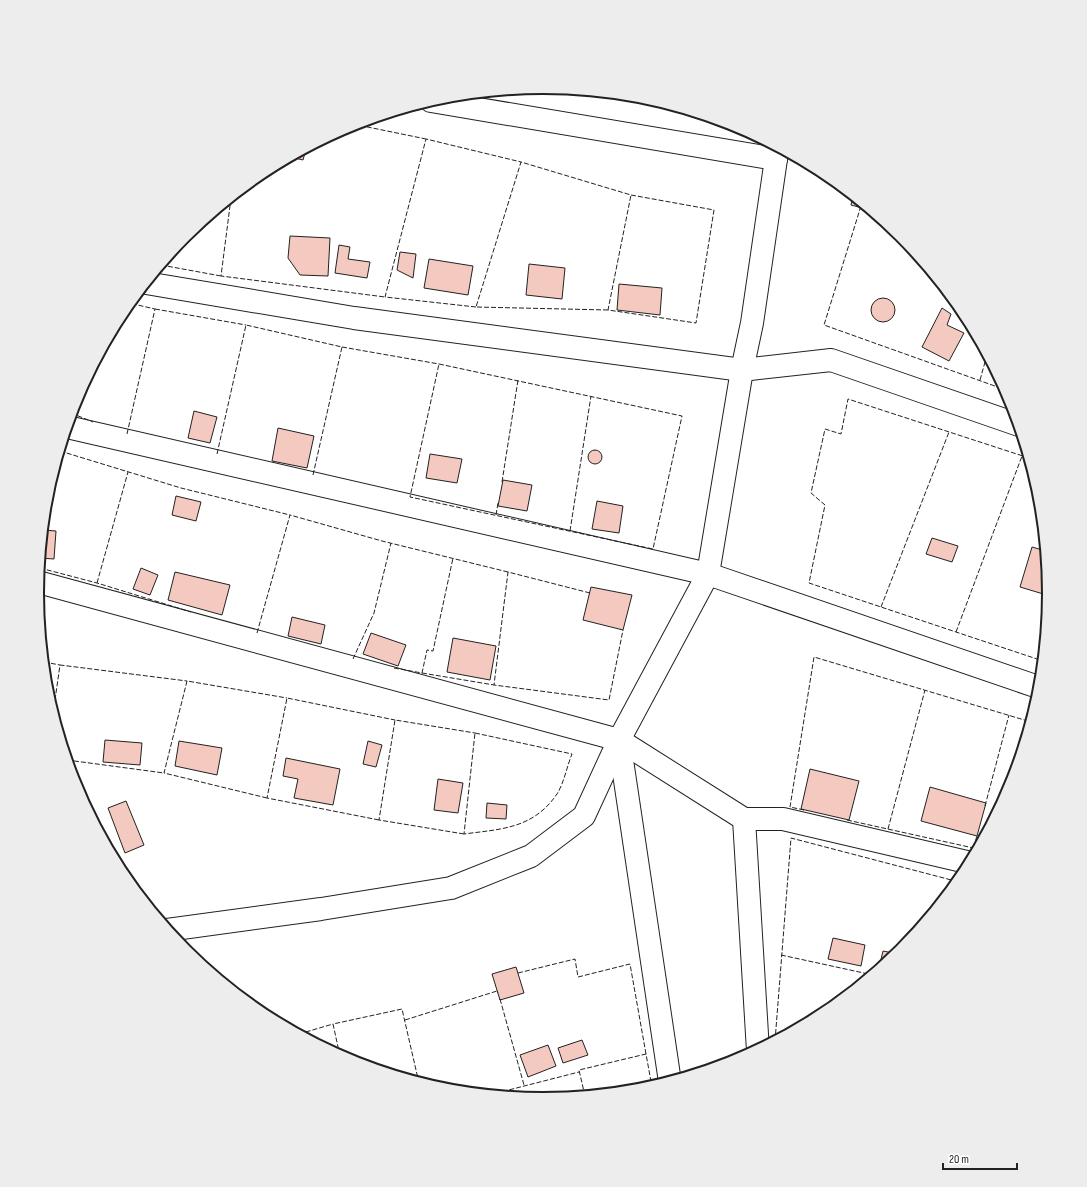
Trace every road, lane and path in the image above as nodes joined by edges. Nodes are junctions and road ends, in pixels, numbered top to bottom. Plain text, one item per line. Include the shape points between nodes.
1 (448, 104) edge
2 (776, 152) edge
3 (151, 285) edge
4 (742, 370) junction
5 (1012, 423) edge
6 (73, 428) edge
7 (708, 574) junction
8 (44, 584) edge
9 (1034, 686) edge
10 (619, 740) junction
11 (744, 819) junction
12 (965, 862) edge
13 (174, 929) edge
14 (758, 1044) edge
15 (669, 1077) edge

1 - 2 street
2 - 4 street via 752,324
3 - 4 street via 354,318
4 - 5 street via 831,360
4 - 7 street
6 - 7 street
7 - 9 street
7 - 10 street
8 - 10 street
10 - 11 street
10 - 13 street via 584,816 531,856 451,888
10 - 15 street
11 - 12 street via 783,819
11 - 14 street

